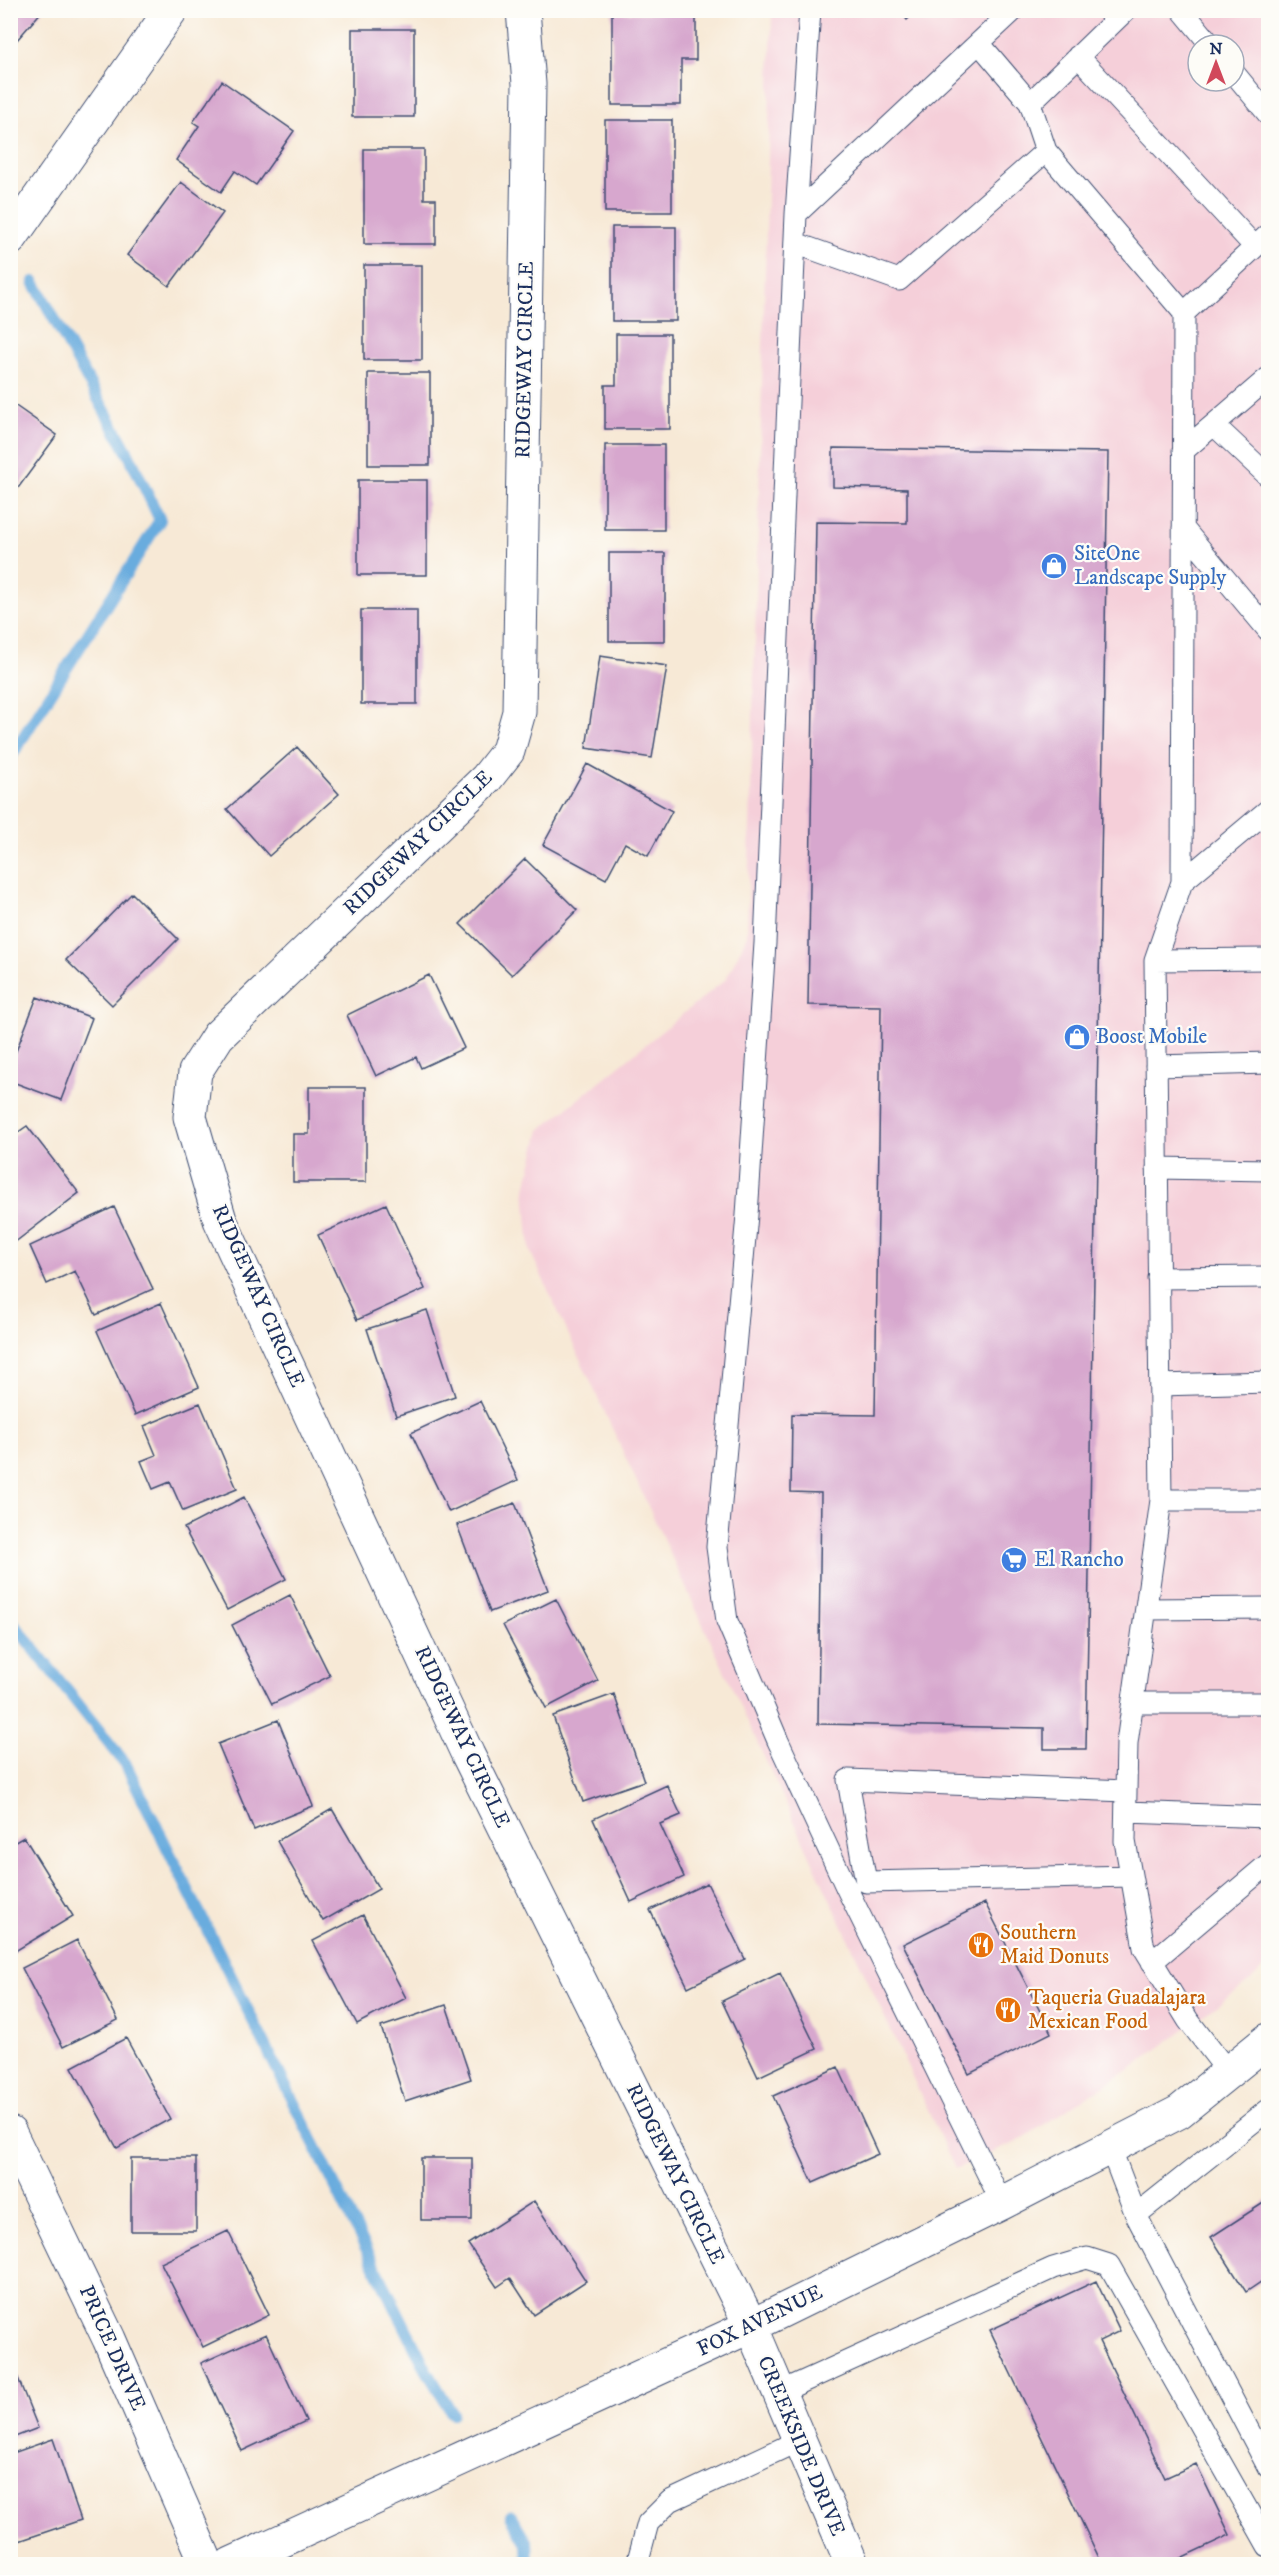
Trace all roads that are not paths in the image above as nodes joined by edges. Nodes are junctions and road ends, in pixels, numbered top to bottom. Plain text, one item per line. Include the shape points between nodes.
1 (171, 10) edge
2 (523, 10) edge
3 (810, 10) edge
4 (1014, 10) edge
5 (1126, 10) edge
6 (1182, 10) edge
7 (1201, 33) edge
8 (979, 43) junction
9 (1078, 56) junction
10 (1246, 87) edge
11 (1030, 103) junction
12 (1269, 114) edge
13 (1046, 152) junction
14 (796, 214) junction
15 (10, 239) edge
16 (1262, 241) edge
17 (795, 243) junction
18 (1184, 313) junction
19 (1269, 378) edge
20 (1214, 425) junction
21 (1183, 451) junction
22 (1269, 476) edge
23 (1183, 528) junction
24 (1269, 630) edge
25 (1269, 810) edge
26 (1182, 882) junction
27 (1269, 959) edge
28 (1155, 960) junction
29 (1269, 1063) edge
30 (1156, 1066) junction
31 (1157, 1168) junction
32 (1269, 1170) edge
33 (1269, 1277) edge
34 (1158, 1278) junction
35 (1269, 1382) edge
36 (1160, 1385) junction
37 (1161, 1500) junction
38 (1269, 1500) edge
39 (1269, 1608) edge
40 (1146, 1609) junction
41 (1269, 1703) edge
42 (1133, 1704) junction
43 (1126, 1801) junction
44 (1269, 1817) edge
45 (1269, 1864) edge
46 (1131, 1876) junction
47 (1152, 1962) junction
48 (1269, 2040) edge
49 (1228, 2072) junction
50 (1269, 2110) edge
51 (10, 2133) edge
52 (1110, 2147) junction
53 (1002, 2203) junction
54 (1136, 2215) junction
55 (751, 2326) junction
56 (778, 2393) junction
57 (798, 2441) junction
58 (1269, 2467) edge
59 (1269, 2546) edge
60 (207, 2565) edge
61 (231, 2565) edge
62 (637, 2565) edge
63 (852, 2565) edge

1 - 15 street
2 - 55 street, RIDGEWAY CIRCLE via 529,84 519,712 508,751 486,779 218,1036 195,1072 190,1116 220,1220 468,1755
3 - 14 lane
4 - 8 lane
5 - 9 lane
6 - 7 lane
8 - 11 lane
8 - 14 lane
9 - 11 lane
9 - 16 lane
10 - 12 lane
11 - 13 lane
13 - 17 lane via 899,280
13 - 18 lane
14 - 17 lane
16 - 18 lane
17 - 53 lane via 765,943 747,1215 717,1547 727,1621 778,1741
18 - 21 lane
19 - 20 lane
20 - 21 lane
20 - 22 lane
21 - 23 lane
23 - 24 lane
23 - 26 lane
25 - 26 lane
26 - 28 lane
27 - 28 lane
28 - 30 lane
29 - 30 lane
30 - 31 lane
31 - 32 lane
31 - 34 lane
33 - 34 lane
34 - 36 lane
35 - 36 lane
36 - 37 lane
37 - 38 lane
37 - 40 lane
39 - 40 lane
40 - 42 lane
41 - 42 lane
42 - 43 lane via 1127,1743
43 - 44 lane
43 - 46 lane via 1125,1841
43 - 46 lane via 848,1780 866,1882
45 - 47 lane
46 - 47 lane via 1144,1948
47 - 49 lane via 1188,2020
48 - 49 street, FOX AVENUE
49 - 52 street, FOX AVENUE via 1179,2112
50 - 54 lane
51 - 60 street, PRICE DRIVE via 109,2339
52 - 53 street, FOX AVENUE
52 - 54 lane
53 - 55 street, FOX AVENUE
54 - 58 lane
55 - 56 street, CREEKSIDE DRIVE
55 - 61 street, FOX AVENUE
56 - 57 street, CREEKSIDE DRIVE
56 - 59 lane via 1053,2268 1087,2258 1109,2265
57 - 62 lane via 670,2501 648,2523
57 - 63 street, CREEKSIDE DRIVE

